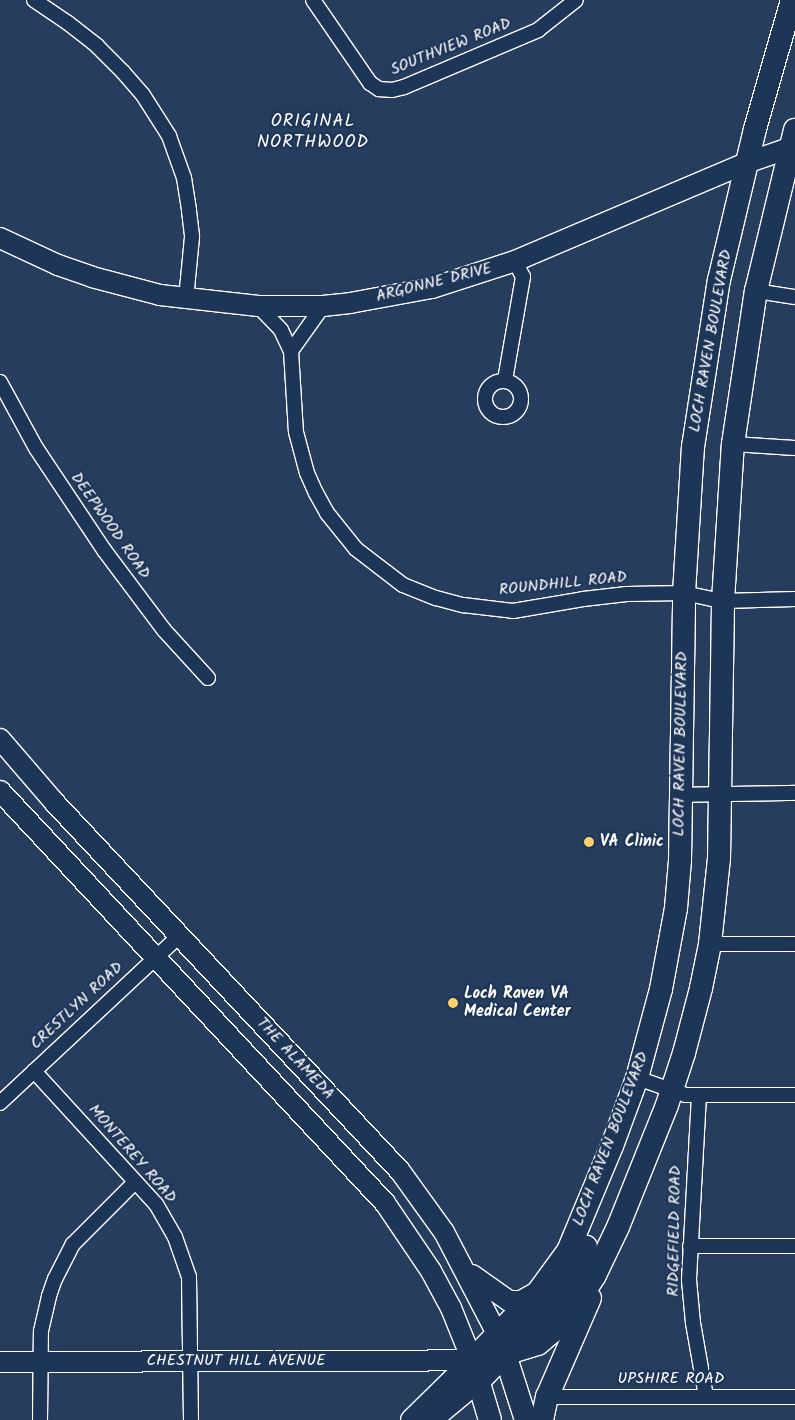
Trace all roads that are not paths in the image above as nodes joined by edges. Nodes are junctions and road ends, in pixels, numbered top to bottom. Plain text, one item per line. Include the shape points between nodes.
1 (34, 0) edge
2 (313, 0) edge
3 (576, 0) edge
4 (792, 0) edge
5 (793, 141) edge
6 (746, 163) junction
7 (2, 244) edge
8 (515, 261) junction
9 (756, 291) junction
10 (186, 298) junction
11 (795, 298) edge
12 (258, 306) junction
13 (323, 306) junction
14 (291, 350) junction
15 (505, 380) dead end
16 (0, 382) edge
17 (733, 444) junction
18 (795, 448) edge
19 (684, 593) junction
20 (795, 600) edge
21 (722, 601) junction
22 (208, 678) dead end
23 (0, 739) edge
24 (0, 791) edge
25 (720, 793) junction
26 (795, 793) edge
27 (680, 794) junction
28 (178, 936) junction
29 (710, 944) junction
30 (795, 944) edge
31 (155, 958) junction
32 (34, 1071) junction
33 (637, 1078) junction
34 (672, 1090) junction
35 (699, 1095) junction
36 (795, 1095) edge
37 (0, 1103) edge
38 (612, 1146) junction
39 (135, 1182) junction
40 (690, 1246) junction
41 (795, 1246) edge
42 (606, 1255) junction
43 (466, 1270) junction
44 (546, 1284) junction
45 (501, 1344) junction
46 (472, 1360) junction
47 (0, 1362) edge
48 (39, 1362) junction
49 (190, 1362) junction
50 (479, 1381) junction
51 (548, 1397) junction
52 (706, 1397) junction
53 (795, 1397) edge
54 (40, 1420) edge
55 (191, 1420) edge
56 (411, 1420) edge
57 (432, 1420) edge
58 (490, 1420) edge
59 (496, 1420) edge
60 (526, 1420) edge
61 (542, 1420) edge

1 - 10 street via 68,22 110,59 143,95 165,129 184,178 189,211 192,237
2 - 3 street, SOUTHVIEW ROAD via 370,83 379,90 404,87 538,30
4 - 6 main road, LOCH RAVEN BOULEVARD
5 - 6 main road, ARGONNE DRIVE
5 - 9 main road, LOCH RAVEN BOULEVARD
6 - 8 main road, ARGONNE DRIVE
6 - 19 main road, LOCH RAVEN BOULEVARD via 719,280 693,447
7 - 10 main road, ARGONNE DRIVE via 92,276 160,295
8 - 13 main road, ARGONNE DRIVE via 404,294
8 - 15 street via 523,277
9 - 11 street
9 - 17 main road, LOCH RAVEN BOULEVARD
10 - 12 main road, ARGONNE DRIVE
12 - 13 main road, ARGONNE DRIVE
12 - 14 street, ROUNDHILL ROAD via 281,330
13 - 14 street
14 - 19 street, ROUNDHILL ROAD via 296,432 316,493 327,513 356,549 404,585 463,605 513,610 583,598
16 - 22 street, DEEPWOOD ROAD via 36,448 104,550 164,630
17 - 18 street
17 - 21 main road, LOCH RAVEN BOULEVARD
19 - 21 street, ROUNDHILL ROAD
19 - 27 main road, LOCH RAVEN BOULEVARD
20 - 21 street, ROUNDHILL ROAD
21 - 25 main road, LOCH RAVEN BOULEVARD
23 - 28 main road, THE ALAMEDA
24 - 31 main road, THE ALAMEDA
25 - 26 street
25 - 27 street
25 - 29 main road, LOCH RAVEN BOULEVARD via 719,859
27 - 33 main road, LOCH RAVEN BOULEVARD via 680,860 675,916 661,989
28 - 31 street, CRESTLYN ROAD
28 - 43 main road, THE ALAMEDA via 400,1171 436,1219
29 - 30 street
29 - 34 main road, LOCH RAVEN BOULEVARD
31 - 32 street, CRESTLYN ROAD
31 - 46 main road, THE ALAMEDA via 384,1203 431,1271 451,1308
32 - 37 street, CRESTLYN ROAD
32 - 39 street, MONTEREY ROAD
33 - 34 street
33 - 38 main road, LOCH RAVEN BOULEVARD
34 - 35 street
34 - 42 main road, LOCH RAVEN BOULEVARD
35 - 36 street
35 - 40 street, RIDGEFIELD ROAD
38 - 44 main road, LOCH RAVEN BOULEVARD via 572,1243
38 - 45 main road via 612,1180 581,1259 552,1302 516,1338
39 - 48 street via 73,1244 45,1311
39 - 49 street, MONTEREY ROAD via 165,1219 186,1264
40 - 41 street
40 - 52 street, RIDGEFIELD ROAD via 691,1305
42 - 45 main road, LOCH RAVEN BOULEVARD via 579,1300 538,1344
42 - 51 main road
43 - 44 main road via 509,1301 527,1298
43 - 45 main road, THE ALAMEDA
44 - 45 main road, LOCH RAVEN BOULEVARD
45 - 46 main road, LOCH RAVEN BOULEVARD
45 - 50 main road, LOCH RAVEN BOULEVARD
45 - 59 main road via 494,1382
45 - 60 main road, THE ALAMEDA
46 - 49 main road, CHESTNUT HILL AVENUE
46 - 50 main road, THE ALAMEDA
46 - 56 main road, LOCH RAVEN BOULEVARD
47 - 48 main road, CHESTNUT HILL AVENUE
48 - 49 main road, CHESTNUT HILL AVENUE
48 - 54 street
49 - 55 street, MONTEREY ROAD
50 - 57 main road, LOCH RAVEN BOULEVARD
50 - 58 main road, THE ALAMEDA
51 - 52 street, UPSHIRE ROAD
51 - 61 main road
52 - 53 street, UPSHIRE ROAD

